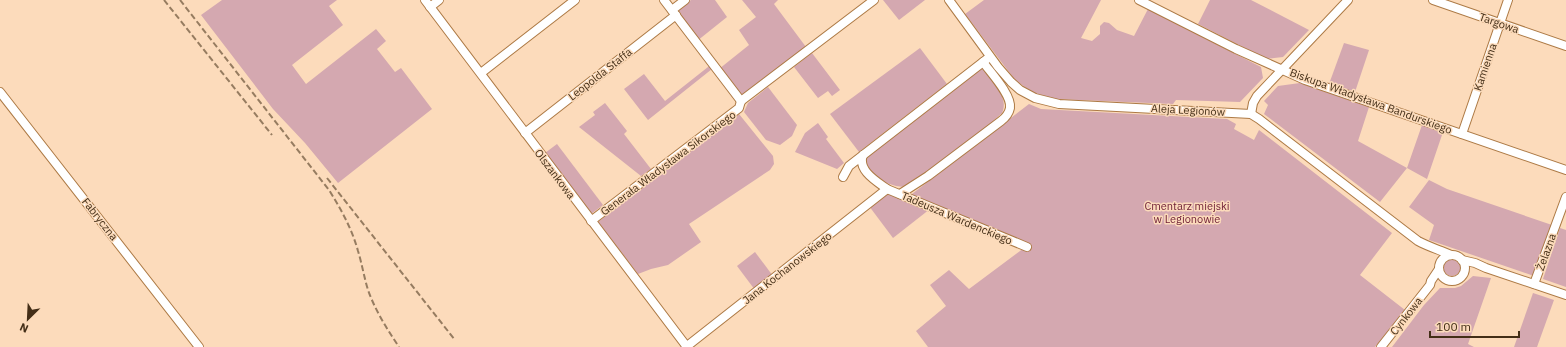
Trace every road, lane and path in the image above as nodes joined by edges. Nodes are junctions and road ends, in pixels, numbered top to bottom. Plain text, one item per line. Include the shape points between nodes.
1 (439, 0) edge
2 (575, 0) edge
3 (664, 0) edge
4 (685, 0) edge
5 (874, 0) edge
6 (949, 0) edge
7 (1139, 0) edge
8 (1348, 0) edge
9 (1433, 0) edge
10 (1508, 0) edge
11 (428, 3) edge
12 (674, 13) junction
13 (1500, 23) junction
14 (1566, 46) edge
15 (990, 56) junction
16 (983, 62) junction
17 (1283, 69) junction
18 (481, 73) junction
19 (0, 92) edge
20 (741, 102) junction
21 (1250, 114) junction
22 (525, 133) junction
23 (1462, 134) junction
24 (863, 155) junction
25 (1566, 170) edge
26 (843, 177) dead end
27 (887, 189) junction
28 (900, 194) junction
29 (1566, 197) edge
30 (591, 222) junction
31 (1429, 247) junction
32 (1027, 248) dead end
33 (1451, 255) junction
34 (1442, 260) junction
35 (1462, 260) junction
36 (1486, 268) junction
37 (1440, 269) junction
38 (1465, 269) junction
39 (1444, 278) junction
40 (1534, 284) junction
41 (1430, 285) junction
42 (1566, 295) edge
43 (199, 347) edge
44 (686, 347) edge
45 (1381, 347) edge

1 - 11 street
2 - 18 street
3 - 12 street
4 - 12 street, Leopolda Staffa
5 - 20 street
6 - 15 street, Aleja Legionów
7 - 17 street, Biskupa Władysława Bandurskiego via 1247,54
8 - 17 street
9 - 13 street, Targowa
10 - 13 street, Kamienna
11 - 18 street, Olszankowa
12 - 20 street
12 - 22 street, Leopolda Staffa
13 - 14 street, Targowa
13 - 23 street, Kamienna
15 - 16 street
15 - 21 street, Aleja Legionów via 1017,88 1045,102 1235,117
16 - 24 street
16 - 28 street via 1008,97 1010,108 1006,116 934,172
17 - 21 street via 1256,98
17 - 23 street, Biskupa Władysława Bandurskiego via 1305,80
18 - 22 street, Olszankowa
19 - 43 street, Fabryczna
20 - 30 street, Generała Władysława Sikorskiego via 740,108
21 - 31 street, Aleja Legionów
22 - 30 street, Olszankowa
23 - 25 street, Biskupa Władysława Bandurskiego
24 - 26 street via 849,166
24 - 27 street, Tadeusza Wardenckiego via 861,161 865,170
27 - 28 street, Tadeusza Wardenckiego
27 - 44 street, Jana Kochanowskiego
28 - 32 street, Tadeusza Wardenckiego
29 - 40 street, Żelazna
30 - 44 street, Olszankowa
31 - 33 street, Aleja Legionów
31 - 34 street, Aleja Legionów
33 - 34 street
33 - 35 street
34 - 37 street
35 - 36 street via 1469,260
35 - 38 street
36 - 38 street
36 - 40 street
37 - 39 street
37 - 41 street, Cynkowa
38 - 39 street via 1457,279
39 - 41 street, Cynkowa
40 - 42 street
41 - 45 street, Cynkowa

